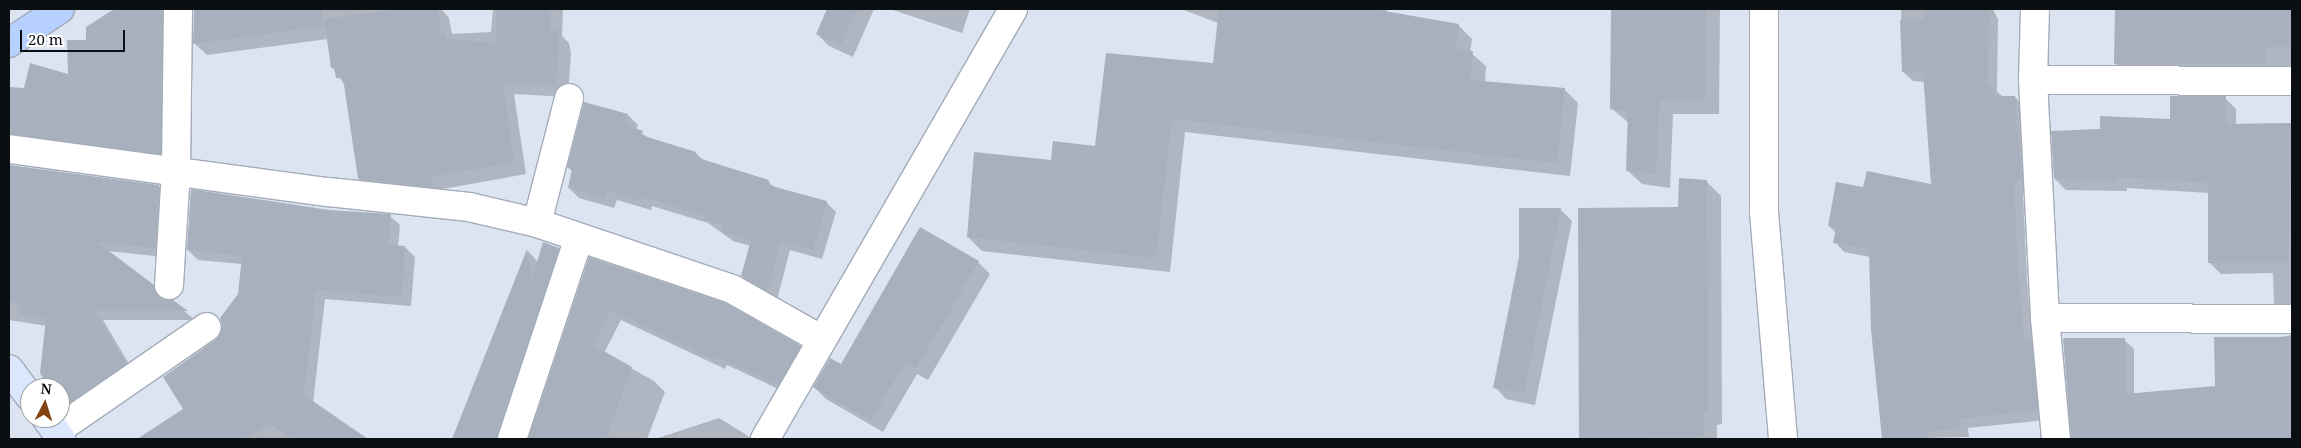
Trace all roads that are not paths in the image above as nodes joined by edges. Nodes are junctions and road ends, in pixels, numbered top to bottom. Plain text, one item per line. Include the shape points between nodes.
1 (60, 9) edge
2 (178, 9) edge
3 (1013, 9) edge
4 (1764, 9) edge
5 (2035, 9) edge
6 (9, 43) edge
7 (2034, 80) junction
8 (2292, 81) edge
9 (569, 98) dead end
10 (9, 149) edge
11 (176, 171) junction
12 (537, 223) junction
13 (579, 238) junction
14 (169, 285) dead end
15 (2045, 318) junction
16 (2292, 319) edge
17 (207, 326) dead end
18 (822, 340) junction
19 (9, 369) edge
20 (20, 384) edge
21 (54, 430) edge
22 (512, 439) edge
23 (765, 439) edge
24 (1783, 439) edge
25 (2056, 439) edge

1 - 6 main road
2 - 11 street
3 - 18 street
4 - 24 street via 1764,212
5 - 7 street
7 - 8 street
7 - 15 street
9 - 12 street
10 - 11 street
11 - 12 street via 469,207
11 - 14 street
12 - 13 street
13 - 18 street via 732,289
13 - 22 street
15 - 16 street
15 - 25 street
17 - 21 street
18 - 23 street
19 - 20 main road

